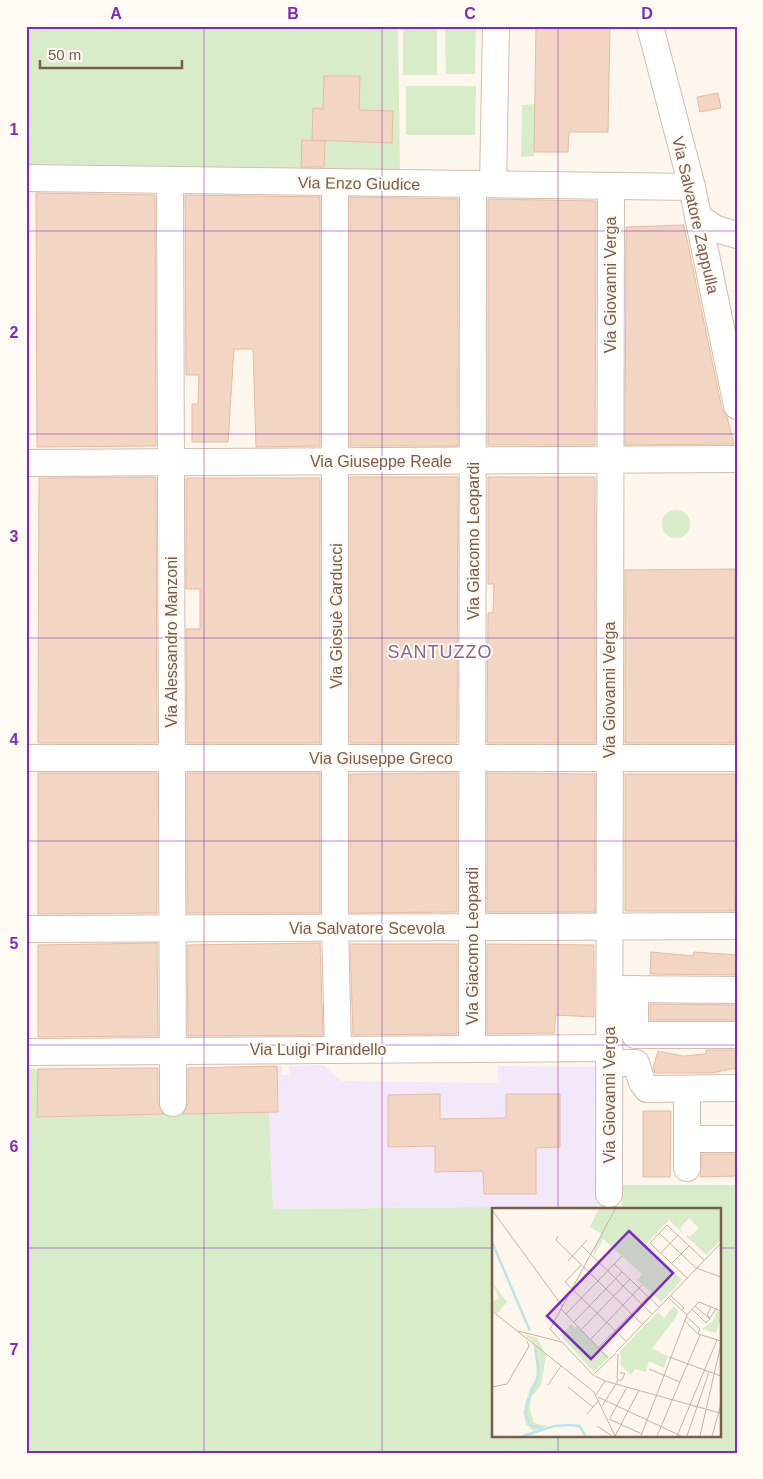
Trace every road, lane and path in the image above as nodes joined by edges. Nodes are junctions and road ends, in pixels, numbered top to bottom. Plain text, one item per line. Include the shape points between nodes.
1 (496, 26) edge
2 (650, 26) edge
3 (26, 178) edge
4 (170, 180) junction
5 (335, 182) junction
6 (483, 184) junction
7 (610, 186) junction
8 (692, 187) junction
9 (698, 217) junction
10 (737, 235) edge
11 (737, 406) edge
12 (737, 459) edge
13 (610, 460) junction
14 (336, 461) junction
15 (473, 461) junction
16 (170, 462) junction
17 (26, 463) edge
18 (336, 757) junction
19 (26, 758) edge
20 (171, 758) junction
21 (737, 758) edge
22 (472, 759) junction
23 (609, 759) junction
24 (609, 926) junction
25 (737, 926) edge
26 (335, 927) junction
27 (171, 928) junction
28 (472, 928) junction
29 (26, 929) edge
30 (609, 989) junction
31 (635, 989) junction
32 (737, 990) edge
33 (635, 1035) junction
34 (737, 1035) edge
35 (338, 1049) junction
36 (472, 1049) junction
37 (171, 1050) junction
38 (26, 1052) edge
39 (609, 1055) junction
40 (636, 1063) junction
41 (737, 1088) edge
42 (609, 1101) junction
43 (687, 1101) junction
44 (737, 1101) edge
45 (173, 1103) dead end
46 (687, 1139) junction
47 (737, 1139) edge
48 (686, 1168) dead end
49 (609, 1194) dead end

1 - 6 street, Via Giacomo Leopardi
2 - 8 street, Via Salvatore Zappulla
3 - 4 street, Via Enzo Giudice
4 - 5 street, Via Enzo Giudice
4 - 16 street, Via Alessandro Manzoni
5 - 6 street, Via Enzo Giudice
5 - 14 street, Via Giosuè Carducci
6 - 7 street, Via Enzo Giudice
6 - 15 street, Via Giacomo Leopardi
7 - 8 street, Via Enzo Giudice
7 - 13 street, Via Giovanni Verga
8 - 9 street, Via Salvatore Zappulla
9 - 10 street via 716,229
9 - 11 street, Via Salvatore Zappulla
12 - 13 street, Via Giuseppe Reale
13 - 15 street, Via Giuseppe Reale
13 - 23 street, Via Giovanni Verga
14 - 15 street, Via Giuseppe Reale
14 - 16 street, Via Giuseppe Reale
14 - 18 street, Via Giosuè Carducci
15 - 22 street, Via Giacomo Leopardi
16 - 17 street, Via Giuseppe Reale
16 - 20 street, Via Alessandro Manzoni
18 - 20 street, Via Giuseppe Greco
18 - 22 street, Via Giuseppe Greco
18 - 26 street, Via Giosuè Carducci
19 - 20 street, Via Giuseppe Greco
20 - 27 street, Via Alessandro Manzoni
21 - 23 street, Via Giuseppe Greco
22 - 23 street, Via Giuseppe Greco
22 - 28 street, Via Giacomo Leopardi
23 - 24 street, Via Giovanni Verga
24 - 25 street, Via Salvatore Scevola
24 - 28 street, Via Salvatore Scevola
24 - 30 street, Via Giovanni Verga
26 - 27 street, Via Salvatore Scevola
26 - 28 street, Via Salvatore Scevola
26 - 35 street, Via Giosuè Carducci
27 - 29 street, Via Salvatore Scevola
27 - 37 street, Via Alessandro Manzoni
28 - 36 street, Via Giacomo Leopardi
30 - 31 street
30 - 39 street, Via Giovanni Verga
31 - 32 street
31 - 33 street
33 - 34 street
33 - 40 street
35 - 36 street, Via Luigi Pirandello
35 - 37 street, Via Luigi Pirandello
36 - 39 street, Via Luigi Pirandello
37 - 38 street, Via Luigi Pirandello
37 - 45 street, Via Alessandro Manzoni
39 - 40 street, Via Luigi Pirandello
39 - 42 street, Via Giovanni Verga
40 - 41 street via 647,1089
42 - 43 street
42 - 49 street, Via Giovanni Verga
43 - 44 street
43 - 46 street
46 - 47 street
46 - 48 street

